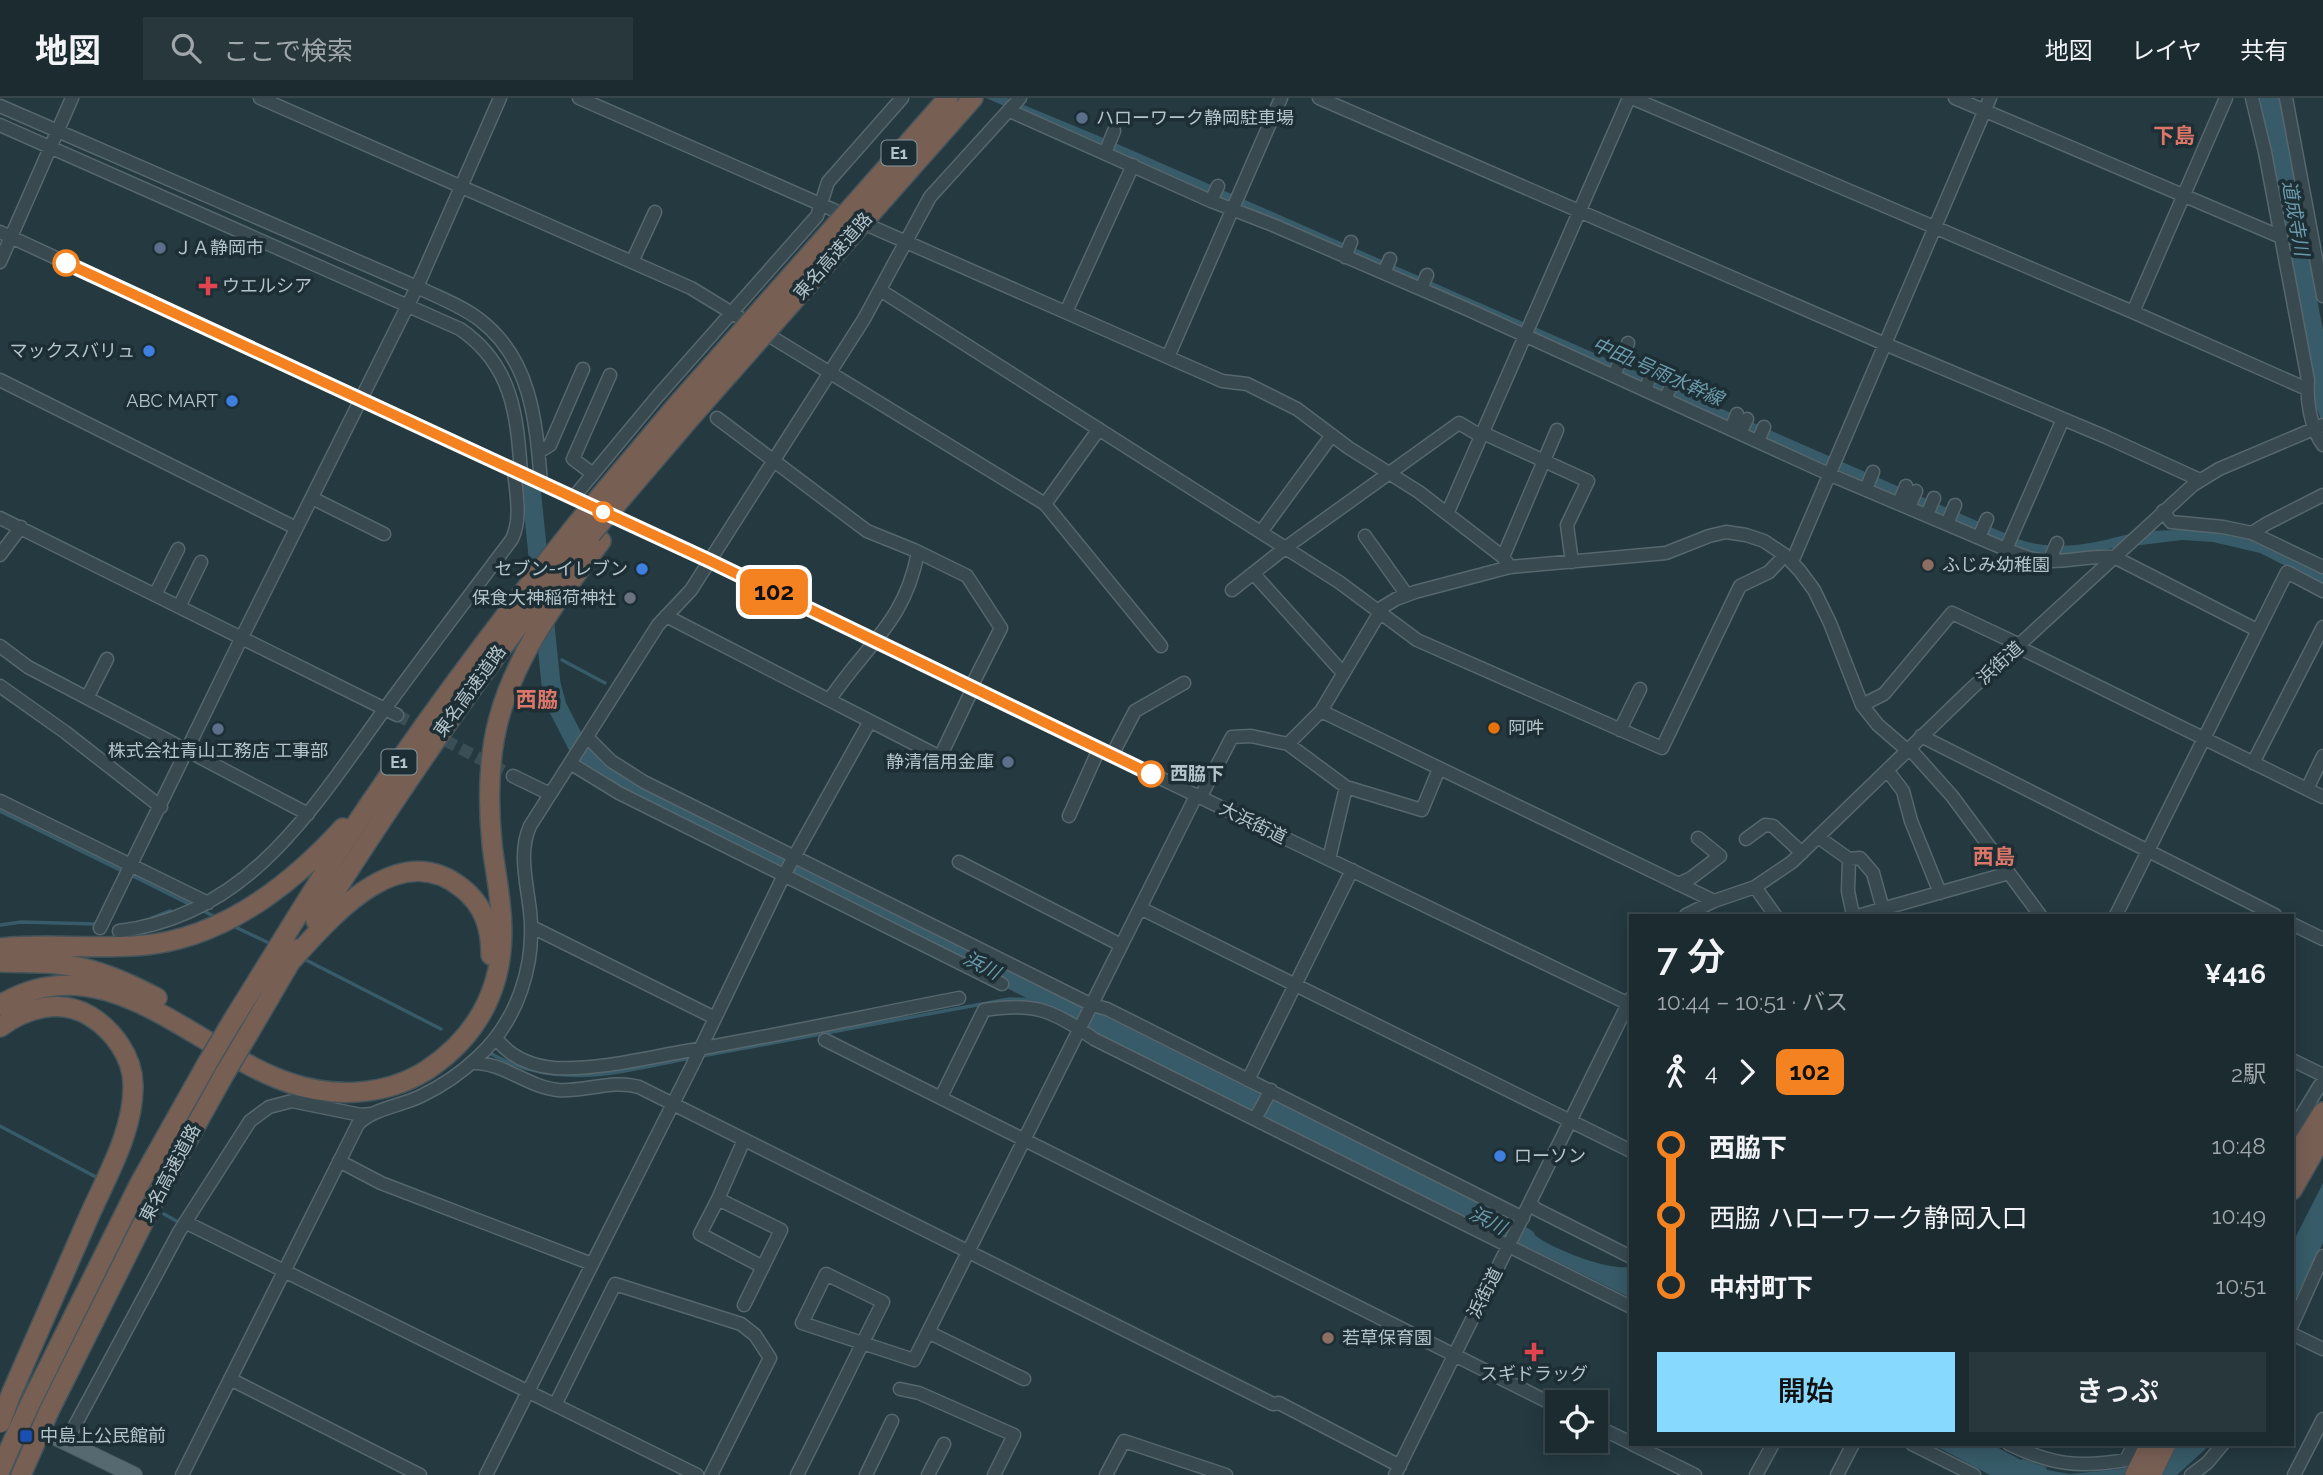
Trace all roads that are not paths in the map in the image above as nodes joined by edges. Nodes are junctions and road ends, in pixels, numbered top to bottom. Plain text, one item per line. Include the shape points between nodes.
1 (72, 98) edge
2 (261, 98) edge
3 (500, 98) edge
4 (579, 98) edge
5 (1281, 98) edge
6 (1319, 98) edge
7 (1631, 98) edge
8 (1955, 98) edge
9 (2226, 98) edge
10 (2252, 98) edge
11 (2286, 98) edge
12 (897, 99) edge
13 (961, 102) edge
14 (1987, 104) edge
15 (1015, 105) edge
16 (0, 106) edge
17 (0, 125) edge
18 (58, 130) junction
19 (52, 148) junction
20 (1140, 163) junction
21 (462, 186) junction
22 (2183, 195) junction
23 (1235, 203) junction
24 (820, 205) junction
25 (1580, 210) junction
26 (655, 212) dead end
27 (858, 214) junction
28 (1934, 228) junction
29 (5, 235) edge
30 (2281, 237) junction
31 (905, 243) junction
32 (0, 262) edge
33 (632, 262) junction
34 (417, 287) junction
35 (880, 290) junction
36 (2323, 296) edge
37 (408, 305) junction
38 (1066, 312) junction
39 (2133, 312) junction
40 (731, 314) junction
41 (1524, 337) junction
42 (1628, 343) dead end
43 (1885, 344) junction
44 (1168, 357) junction
45 (583, 369) dead end
46 (829, 372) junction
47 (610, 375) dead end
48 (1614, 375) junction
49 (1651, 375) dead end
50 (0, 380) edge
51 (1672, 384) dead end
52 (2307, 389) junction
53 (1644, 390) junction
54 (362, 398) junction
55 (1665, 399) junction
56 (1704, 400) dead end
57 (1697, 413) junction
58 (1742, 416) dead end
59 (717, 418) dead end
60 (2063, 419) junction
61 (1764, 427) dead end
62 (2319, 427) edge
63 (1099, 429) junction
64 (1558, 430) dead end
65 (1735, 431) junction
66 (1332, 435) junction
67 (1482, 435) junction
68 (1758, 441) junction
69 (2323, 445) edge
70 (538, 452) junction
71 (774, 460) junction
72 (1545, 461) junction
73 (1834, 468) junction
74 (518, 472) junction
75 (1390, 472) junction
76 (1873, 472) dead end
77 (593, 474) junction
78 (2200, 480) junction
79 (541, 483) junction
80 (1911, 488) dead end
81 (1866, 489) junction
82 (2323, 495) edge
83 (312, 498) junction
84 (573, 498) junction
85 (1934, 498) dead end
86 (1045, 504) junction
87 (1904, 505) junction
88 (1955, 505) dead end
89 (2163, 511) junction
90 (1447, 514) junction
91 (1927, 515) junction
92 (0, 518) edge
93 (1987, 519) dead end
94 (1947, 524) junction
95 (21, 527) junction
96 (296, 528) junction
97 (1261, 532) junction
98 (2252, 533) junction
99 (384, 534) dead end
100 (590, 534) junction
101 (1365, 536) dead end
102 (1979, 537) junction
103 (2057, 543) dead end
104 (1285, 548) junction
105 (178, 549) dead end
106 (2006, 549) junction
107 (918, 552) junction
108 (0, 555) edge
109 (2114, 557) junction
110 (1789, 558) junction
111 (710, 561) junction
112 (2049, 561) junction
113 (201, 562) dead end
114 (1506, 562) junction
115 (1572, 562) junction
116 (2323, 567) edge
117 (1253, 573) junction
118 (1232, 590) dead end
119 (2323, 591) edge
120 (155, 595) junction
121 (1407, 595) junction
122 (528, 599) junction
123 (179, 607) junction
124 (1379, 611) junction
125 (666, 616) junction
126 (2323, 627) edge
127 (2257, 630) junction
128 (241, 639) junction
129 (877, 641) junction
130 (0, 646) edge
131 (1161, 646) dead end
132 (2019, 646) junction
133 (107, 659) dead end
134 (1343, 673) junction
135 (1184, 683) dead end
136 (0, 686) edge
137 (972, 687) junction
138 (1640, 689) dead end
139 (87, 698) junction
140 (830, 699) junction
141 (1862, 705) junction
142 (385, 709) junction
143 (1321, 710) junction
144 (397, 715) tunnel mouth
145 (870, 721) junction
146 (1620, 730) junction
147 (1922, 736) junction
148 (587, 737) junction
149 (2204, 738) junction
150 (1288, 744) junction
151 (1099, 749) junction
152 (1908, 749) junction
153 (187, 751) junction
154 (1112, 755) junction
155 (2323, 757) edge
156 (570, 763) junction
157 (2253, 763) junction
158 (1439, 769) junction
159 (1887, 770) junction
160 (513, 776) tunnel mouth
161 (386, 781) junction
162 (1346, 787) junction
163 (2307, 789) junction
164 (550, 794) junction
165 (1198, 797) junction
166 (2323, 797) edge
167 (0, 801) edge
168 (160, 807) junction
169 (309, 814) junction
170 (1069, 816) dead end
171 (1698, 838) dead end
172 (1818, 838) junction
173 (1746, 839) dead end
174 (2147, 851) junction
175 (1802, 853) junction
176 (793, 857) junction
177 (1329, 859) junction
178 (1849, 859) junction
179 (959, 862) dead end
180 (130, 866) junction
181 (1352, 870) junction
182 (2009, 873) junction
183 (784, 875) junction
184 (1678, 884) junction
185 (1755, 887) junction
186 (1940, 893) junction
187 (1714, 901) junction
188 (206, 904) junction
189 (1140, 908) junction
190 (1883, 909) junction
191 (1688, 914) edge
192 (1774, 914) edge
193 (1853, 914) edge
194 (1865, 914) edge
195 (2039, 914) edge
196 (2116, 914) edge
197 (2273, 914) edge
198 (2294, 925) edge
199 (531, 926) junction
200 (100, 928) dead end
201 (119, 931) dead end
202 (2323, 939) edge
203 (1121, 945) junction
204 (0, 948) edge
205 (291, 953) junction
206 (0, 962) edge
207 (1002, 984) dead end
208 (1296, 986) junction
209 (959, 998) dead end
210 (1629, 1002) edge
211 (1629, 1004) edge
212 (0, 1005) edge
213 (1091, 1007) junction
214 (715, 1018) junction
215 (0, 1027) edge
216 (1081, 1027) junction
217 (494, 1039) junction
218 (825, 1040) dead end
219 (701, 1048) junction
220 (475, 1059) junction
221 (2294, 1061) edge
222 (532, 1064) junction
223 (552, 1068) junction
224 (2321, 1075) edge
225 (1248, 1080) junction
226 (527, 1082) junction
227 (549, 1088) junction
228 (1271, 1090) junction
229 (941, 1097) junction
230 (673, 1104) junction
231 (2323, 1112) edge
232 (371, 1114) junction
233 (1255, 1119) junction
234 (1572, 1120) junction
235 (2294, 1126) edge
236 (2323, 1136) edge
237 (1026, 1139) junction
238 (744, 1140) junction
239 (1629, 1150) edge
240 (2294, 1158) edge
241 (339, 1161) junction
242 (2294, 1187) edge
243 (718, 1199) junction
244 (1531, 1204) junction
245 (1522, 1220) junction
246 (185, 1222) junction
247 (1510, 1244) junction
248 (969, 1252) junction
249 (1629, 1256) edge
250 (2323, 1256) edge
251 (592, 1264) junction
252 (763, 1267) junction
253 (285, 1270) junction
254 (744, 1305) dead end
255 (1629, 1306) edge
256 (2294, 1321) edge
257 (928, 1332) junction
258 (2294, 1335) edge
259 (863, 1342) junction
260 (2323, 1349) edge
261 (1453, 1355) junction
262 (230, 1379) junction
263 (1024, 1379) dead end
264 (900, 1389) dead end
265 (528, 1391) junction
266 (1545, 1401) edge
267 (555, 1405) junction
268 (2323, 1419) edge
269 (892, 1421) dead end
270 (0, 1423) edge
271 (1608, 1432) edge
272 (51, 1435) dead end
273 (66, 1442) junction
274 (1629, 1443) edge
275 (944, 1444) dead end
276 (1635, 1446) edge
277 (1772, 1446) edge
278 (1852, 1446) edge
279 (1915, 1446) edge
280 (2013, 1446) edge
281 (2147, 1446) edge
282 (2149, 1446) edge
283 (2149, 1446) edge
284 (2221, 1446) edge
285 (1398, 1470) edge
286 (1952, 1470) edge
287 (0, 1471) edge
288 (1000, 1473) edge
289 (21, 1475) edge
290 (134, 1475) edge
291 (182, 1475) edge
292 (420, 1475) edge
293 (486, 1475) edge
294 (697, 1475) edge
295 (711, 1475) edge
296 (796, 1475) edge
297 (866, 1475) edge
298 (928, 1475) edge
299 (1107, 1475) edge
300 (1226, 1475) edge
301 (1695, 1475) edge
302 (1756, 1475) edge
303 (1837, 1475) edge
304 (1974, 1475) edge
305 (2135, 1475) edge
306 (2151, 1475) edge
307 (2191, 1475) edge
308 (2294, 1475) edge

1 - 18 street
2 - 21 street
3 - 21 street
4 - 24 street
5 - 23 street
6 - 25 street
7 - 25 street
7 - 28 street
8 - 14 street
9 - 22 street
10 - 30 street
11 - 36 street
12 - 24 street via 828,182
13 - 27 highway, 東名高速道路 / E1
14 - 22 street
14 - 28 street
15 - 20 street via 1109,143
15 - 31 street via 930,197
16 - 18 street
17 - 19 street
18 - 19 street
18 - 34 street
19 - 29 street
19 - 37 street
20 - 23 street
20 - 38 street
21 - 33 street
21 - 34 street
22 - 30 street
22 - 39 street
23 - 41 street via 1469,304
23 - 44 street
24 - 31 street
24 - 40 street via 817,216
25 - 41 street
25 - 43 street
26 - 33 street
27 - 100 highway, 東名高速道路 / E1, bridge
27 - 100 highway, 東名高速道路 / E1, bridge via 676,406
28 - 39 street
28 - 43 street
29 - 32 street
29 - 54 street, 大浜街道
30 - 52 street
31 - 35 street
31 - 38 street
33 - 40 street via 691,288
34 - 37 street
34 - 70 street via 479,319 509,350 528,389
35 - 46 street
35 - 63 street
37 - 54 street
37 - 74 street via 471,337 494,363 511,394 518,428
38 - 44 street
39 - 52 street
40 - 46 street
40 - 77 street
41 - 48 street
41 - 67 street
42 - 48 street
43 - 60 street
43 - 73 street
44 - 66 street via 1222,381 1247,384 1274,396
45 - 70 street via 550,445
46 - 71 street
46 - 86 street
47 - 77 street via 573,459
48 - 53 street
49 - 53 street
50 - 96 street
51 - 55 street
52 - 62 street
53 - 55 street
54 - 74 street, 大浜街道
54 - 83 street
55 - 57 street
56 - 57 street
57 - 65 street
58 - 65 street
59 - 71 street
60 - 78 street
60 - 106 street
61 - 68 street
62 - 69 street
62 - 78 street, 浜街道
63 - 86 street
63 - 97 street
64 - 72 street
65 - 68 street
66 - 75 street
66 - 97 street
67 - 72 street
67 - 75 street via 1459,423
67 - 90 street
68 - 73 street
70 - 79 street
71 - 107 street via 867,531
71 - 111 street
72 - 114 street
72 - 115 street via 1588,481 1567,525
73 - 81 street
73 - 110 street
74 - 79 street, 大浜街道
74 - 142 street via 517,528 512,539
75 - 90 street
75 - 104 street
76 - 81 street
77 - 84 street
78 - 89 street, 浜街道
79 - 84 street, 大浜街道
80 - 87 street
81 - 87 street
82 - 98 street
83 - 96 street
83 - 99 street
84 - 111 street, 大浜街道
85 - 91 street
86 - 131 street
87 - 91 street
88 - 94 street
89 - 98 street via 2171,522
89 - 109 street, 浜街道
90 - 114 street
91 - 94 street
92 - 95 street
93 - 102 street
94 - 102 street
95 - 108 street
95 - 120 street
96 - 128 street
97 - 104 street
98 - 116 street
100 - 122 highway, 東名高速道路 / E1 via 554,580
100 - 122 highway, 東名高速道路 / E1 via 551,557
100 - 212 highway via 518,668 499,719 489,782 502,933 500,962 484,1010 457,1047 415,1077 390,1086 354,1093 315,1091 269,1075 150,1007 118,994 63,985 20,994
101 - 121 street
102 - 106 street
103 - 112 street
104 - 117 street
104 - 124 street
105 - 120 street
106 - 112 street
107 - 129 street via 900,607
107 - 137 street via 967,576 1001,628
109 - 112 street
109 - 127 street
109 - 132 street, 浜街道
110 - 115 street via 1764,541 1726,532 1666,553
110 - 141 street via 1814,590
110 - 146 street via 1740,586 1662,748
111 - 125 street via 686,597
111 - 129 street, 大浜街道
113 - 123 street
114 - 115 street
114 - 121 street
117 - 118 street
117 - 134 street
119 - 127 street via 2287,572
120 - 123 street
121 - 124 street
122 - 161 highway, 東名高速道路 / E1
122 - 205 highway, 東名高速道路 / E1
123 - 128 street
124 - 134 street
124 - 146 street via 1417,640
125 - 140 street
125 - 148 street
126 - 157 street
127 - 149 street
128 - 142 street
128 - 153 street
129 - 137 street, 大浜街道
129 - 140 street
130 - 139 street via 28,667
132 - 141 street via 1952,613 1884,694
132 - 147 street, 浜街道
132 - 149 street
133 - 139 street
134 - 143 street
135 - 154 street via 1135,711
136 - 168 street
137 - 145 street via 940,757
137 - 151 street, 大浜街道
138 - 146 street
139 - 153 street
140 - 145 street
141 - 152 street
142 - 144 street
142 - 169 street
143 - 150 street
143 - 158 street
145 - 176 street
147 - 152 street, 浜街道
147 - 174 street
148 - 156 street
148 - 176 street via 611,761 644,782
149 - 157 street
149 - 174 street
150 - 162 street
150 - 165 street via 1232,737
151 - 154 street, 大浜街道
151 - 170 street
152 - 159 street, 浜街道
152 - 182 street via 1952,796
153 - 168 street
153 - 169 street
154 - 165 street, 大浜街道
155 - 163 street
156 - 164 street
156 - 183 street via 619,793
157 - 163 street
158 - 162 street via 1422,810
158 - 184 street
159 - 172 street, 浜街道
159 - 186 street via 1903,790
160 - 164 street
161 - 204 highway via 295,874 224,922 174,940 137,946
161 - 205 highway, 東名高速道路 / E1
162 - 177 street
163 - 166 street
164 - 199 street via 525,837
165 - 177 street, 大浜街道
165 - 189 street
167 - 180 street
168 - 180 street
169 - 188 street via 252,871
171 - 184 street via 1720,856
172 - 175 street, 浜街道
172 - 178 street
173 - 175 street via 1765,825 1773,826
174 - 196 street
174 - 197 street
175 - 185 street, 浜街道
176 - 183 street
176 - 213 street
177 - 181 street, 大浜街道
178 - 190 street via 1860,858 1873,873
178 - 193 street
179 - 203 street
180 - 188 street
180 - 200 street
181 - 208 street
181 - 210 street, 大浜街道
182 - 186 street
182 - 195 street
183 - 207 street
183 - 214 street
184 - 187 street
185 - 187 street, 浜街道
185 - 192 street
186 - 190 street
187 - 191 street, 浜街道
188 - 201 street via 167,921
189 - 203 street
189 - 208 street
190 - 194 street
198 - 202 street
199 - 214 street
199 - 217 street via 529,957 516,1005
203 - 213 street
205 - 206 highway via 366,890 395,874 413,871 452,879 470,894 487,921 491,954 477,1003 442,1048 405,1071 343,1083 278,1068 124,981 65,965
205 - 287 highway, 東名高速道路 / E1, bridge via 233,1020 140,1183
205 - 289 highway, 東名高速道路 / E1, bridge via 150,1208
208 - 225 street
208 - 234 street
209 - 219 street
211 - 234 street, 浜街道
213 - 216 street
213 - 225 street via 1107,1009
214 - 219 street
215 - 270 highway, bridge via 26,1011 47,1006 85,1013 118,1041 133,1082 132,1105 115,1157
216 - 229 street via 1043,1009 1008,1006 984,1010
216 - 233 street via 1094,1039
216 - 237 street
217 - 220 street
217 - 222 street
218 - 229 street
219 - 223 street via 582,1068
219 - 230 street
220 - 226 street
220 - 232 street via 438,1088
221 - 224 street
222 - 223 street
222 - 226 street
223 - 227 street
224 - 235 street
225 - 228 street
226 - 227 street
227 - 230 street via 579,1090 624,1083
228 - 233 street
228 - 245 street
229 - 237 street
230 - 238 street
230 - 251 street
231 - 240 highway
232 - 241 street via 358,1124
232 - 246 street via 292,1101 268,1107 242,1131
233 - 247 street
234 - 239 street
234 - 244 street, 浜街道
236 - 242 highway
237 - 248 street
237 - 261 street
238 - 243 street
238 - 248 street
241 - 251 street via 382,1183
241 - 253 street
243 - 252 street via 700,1234
243 - 252 street via 782,1230
244 - 245 street, 浜街道
244 - 249 street
245 - 247 street, 浜街道
246 - 253 street
246 - 273 street
247 - 255 street
247 - 261 street, 浜街道
248 - 257 street
248 - 285 street via 1273,1405 1279,1403
250 - 256 street
251 - 265 street
252 - 254 street
253 - 262 street
253 - 265 street
257 - 259 street via 914,1360
257 - 263 street
258 - 260 street
259 - 259 street via 802,1323 826,1274 883,1302
259 - 296 street
261 - 266 street
261 - 285 street, 浜街道
262 - 291 street
262 - 292 street
264 - 288 street via 1014,1435
265 - 267 street
265 - 293 street
267 - 294 street
267 - 295 street via 615,1284 741,1324 755,1335 770,1358
268 - 308 street
269 - 297 street
271 - 274 street
272 - 273 main road
273 - 290 main road
275 - 298 street
276 - 301 street
277 - 302 street
278 - 303 street
279 - 286 street
280 - 281 street via 2074,1466 2126,1460
282 - 305 highway
283 - 306 highway
284 - 307 street
286 - 304 street
299 - 300 street via 1124,1441

